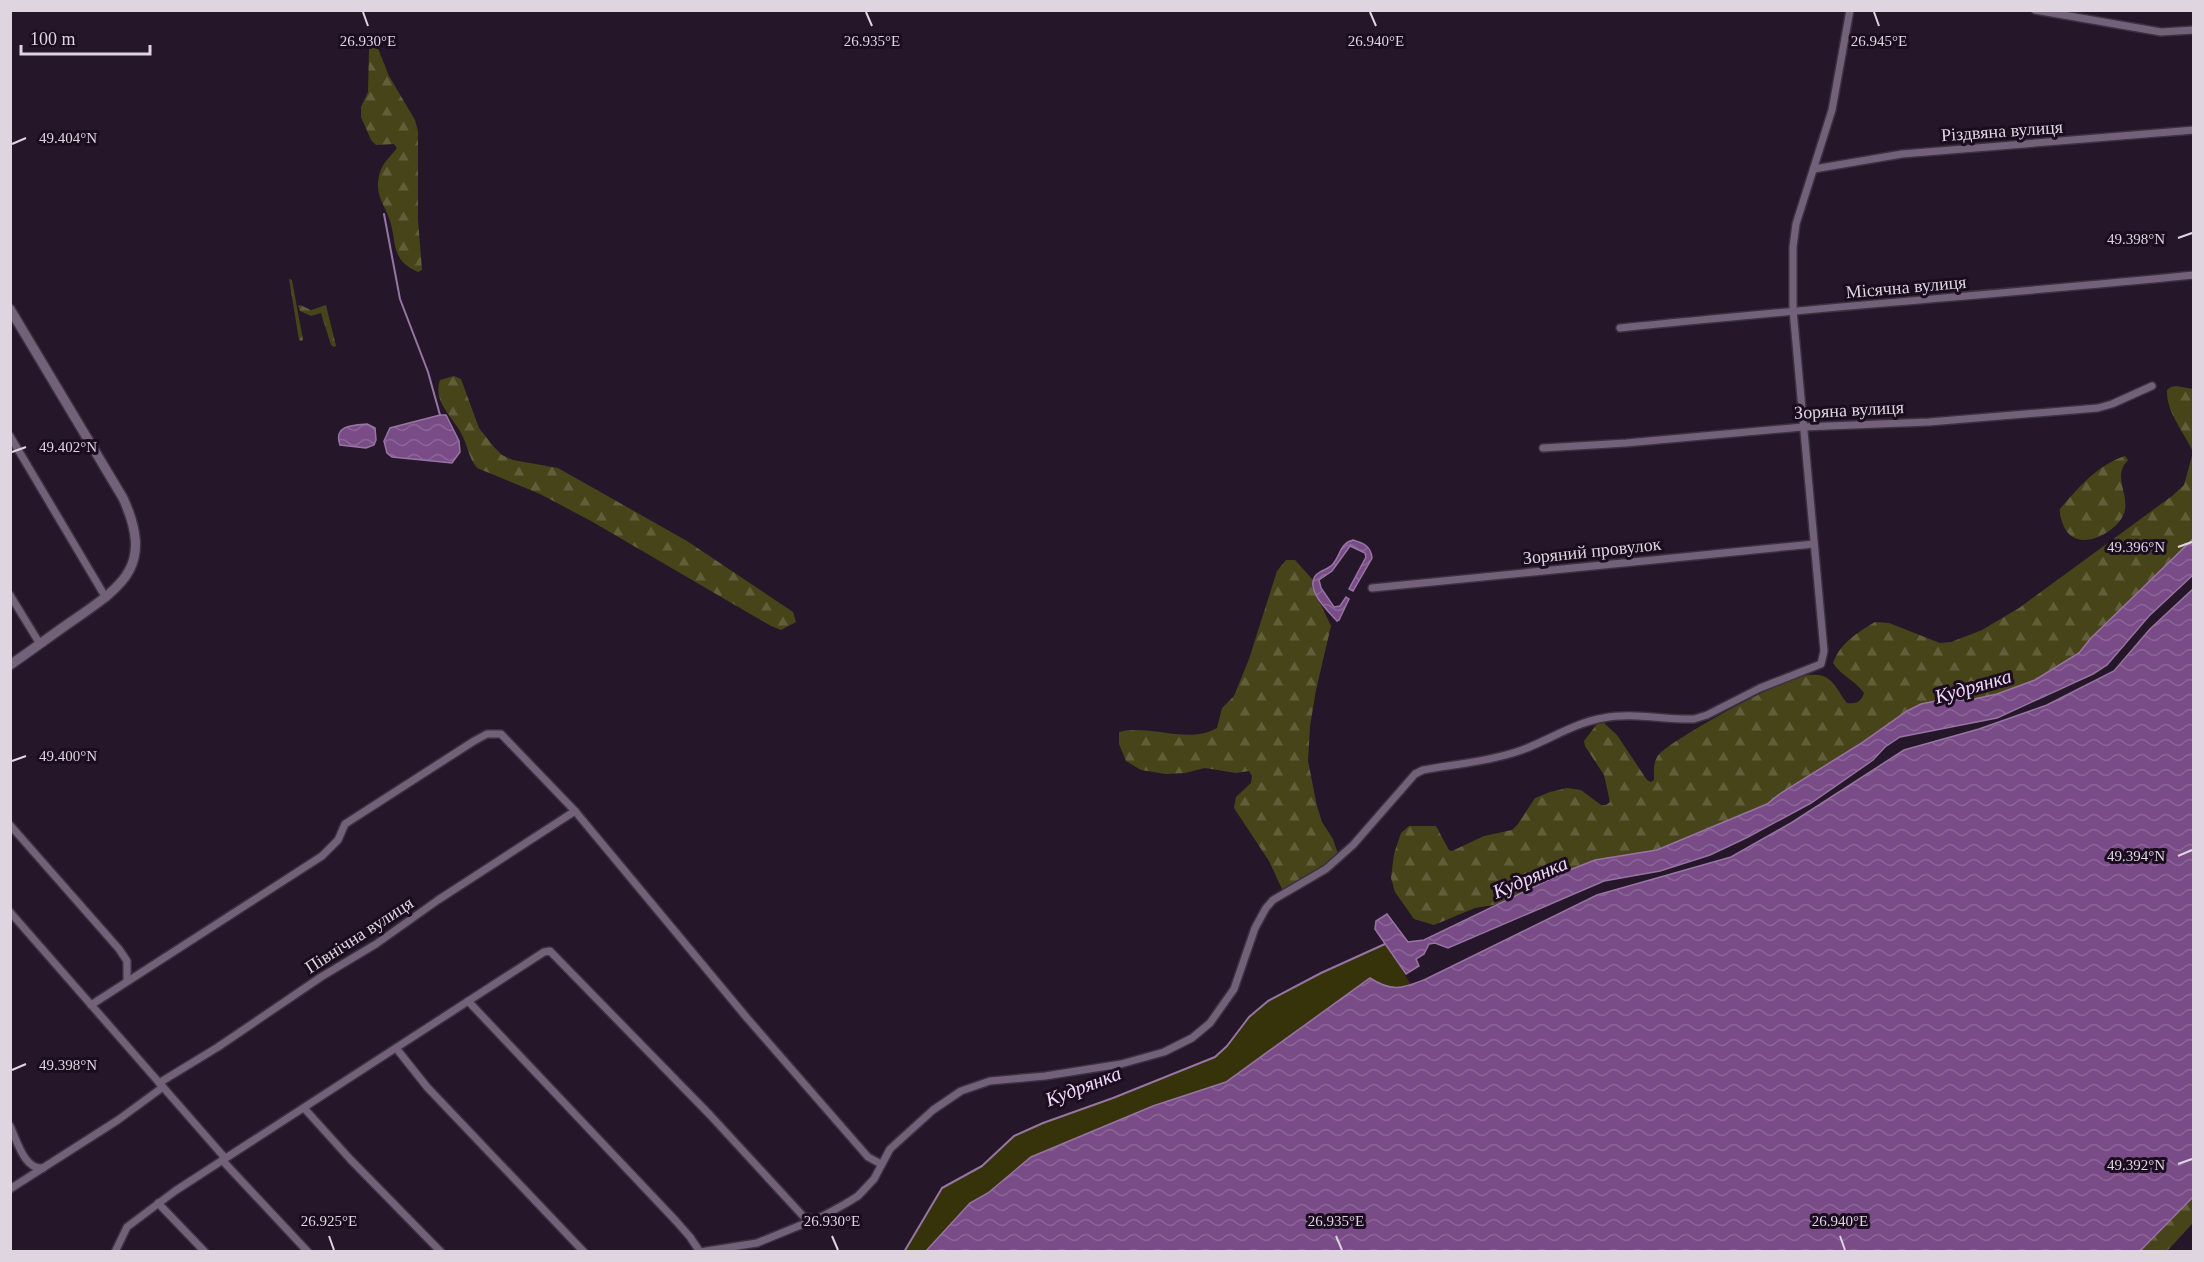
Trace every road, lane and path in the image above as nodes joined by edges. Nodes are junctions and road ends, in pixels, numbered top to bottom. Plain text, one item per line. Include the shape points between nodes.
1 (1850, 10) edge
2 (2035, 10) edge
3 (2193, 30) edge
4 (2193, 130) edge
5 (1814, 169) junction
6 (2193, 275) edge
7 (10, 309) edge
8 (1793, 310) junction
9 (1620, 328) dead end
10 (2152, 386) dead end
11 (1803, 428) junction
12 (10, 436) edge
13 (1543, 448) dead end
14 (1814, 544) junction
15 (1372, 588) dead end
16 (10, 596) edge
17 (106, 598) junction
18 (40, 644) junction
19 (10, 665) edge
20 (574, 811) junction
21 (10, 825) edge
22 (10, 912) edge
23 (128, 981) junction
24 (468, 1001) junction
25 (91, 1005) junction
26 (396, 1048) junction
27 (161, 1085) junction
28 (304, 1108) junction
29 (10, 1126) edge
30 (224, 1159) junction
31 (881, 1164) junction
32 (43, 1168) junction
33 (10, 1189) edge
34 (158, 1203) junction
35 (816, 1219) junction
36 (115, 1251) edge
37 (205, 1251) edge
38 (308, 1251) edge
39 (441, 1251) edge
40 (584, 1251) edge
41 (700, 1251) edge

1 - 5 street via 1832,110
2 - 3 street via 2161,32
4 - 5 street, Різдвяна вулиця via 1902,154
5 - 8 street via 1796,224
6 - 8 street, Місячна вулиця
7 - 17 street via 128,510 135,533 134,555 124,581
8 - 9 street, Місячна вулиця
8 - 11 street
10 - 11 street, Зоряна вулиця via 2098,408
11 - 13 street, Зоряна вулиця
11 - 14 street
12 - 17 street
14 - 15 street, Зоряний провулок
14 - 31 street via 1824,651 1821,664 1694,719 1616,716 1576,726 1541,743 1494,758 1424,770 1409,779 1381,815 1326,869 1266,908 1234,989 1210,1023 1191,1038 1164,1052 1121,1064 990,1081 961,1091 918,1123 890,1149
16 - 18 street
17 - 18 street
18 - 19 street
20 - 23 street via 501,734 487,734 345,824 338,840 322,856
20 - 27 street, Північна вулиця
20 - 31 street via 754,1026 868,1157
21 - 23 street via 119,948 127,961
22 - 25 street
23 - 25 street
24 - 26 street
24 - 35 street via 550,951 803,1216
24 - 41 street
25 - 27 street
26 - 28 street
26 - 40 street via 428,1087
27 - 30 street
27 - 32 street, Північна вулиця via 118,1120
28 - 30 street
28 - 39 street
29 - 32 street via 30,1165
30 - 34 street
30 - 38 street
31 - 35 street via 874,1179 858,1196
32 - 33 street, Північна вулиця
34 - 36 street via 128,1227
34 - 37 street
35 - 41 street via 757,1243

